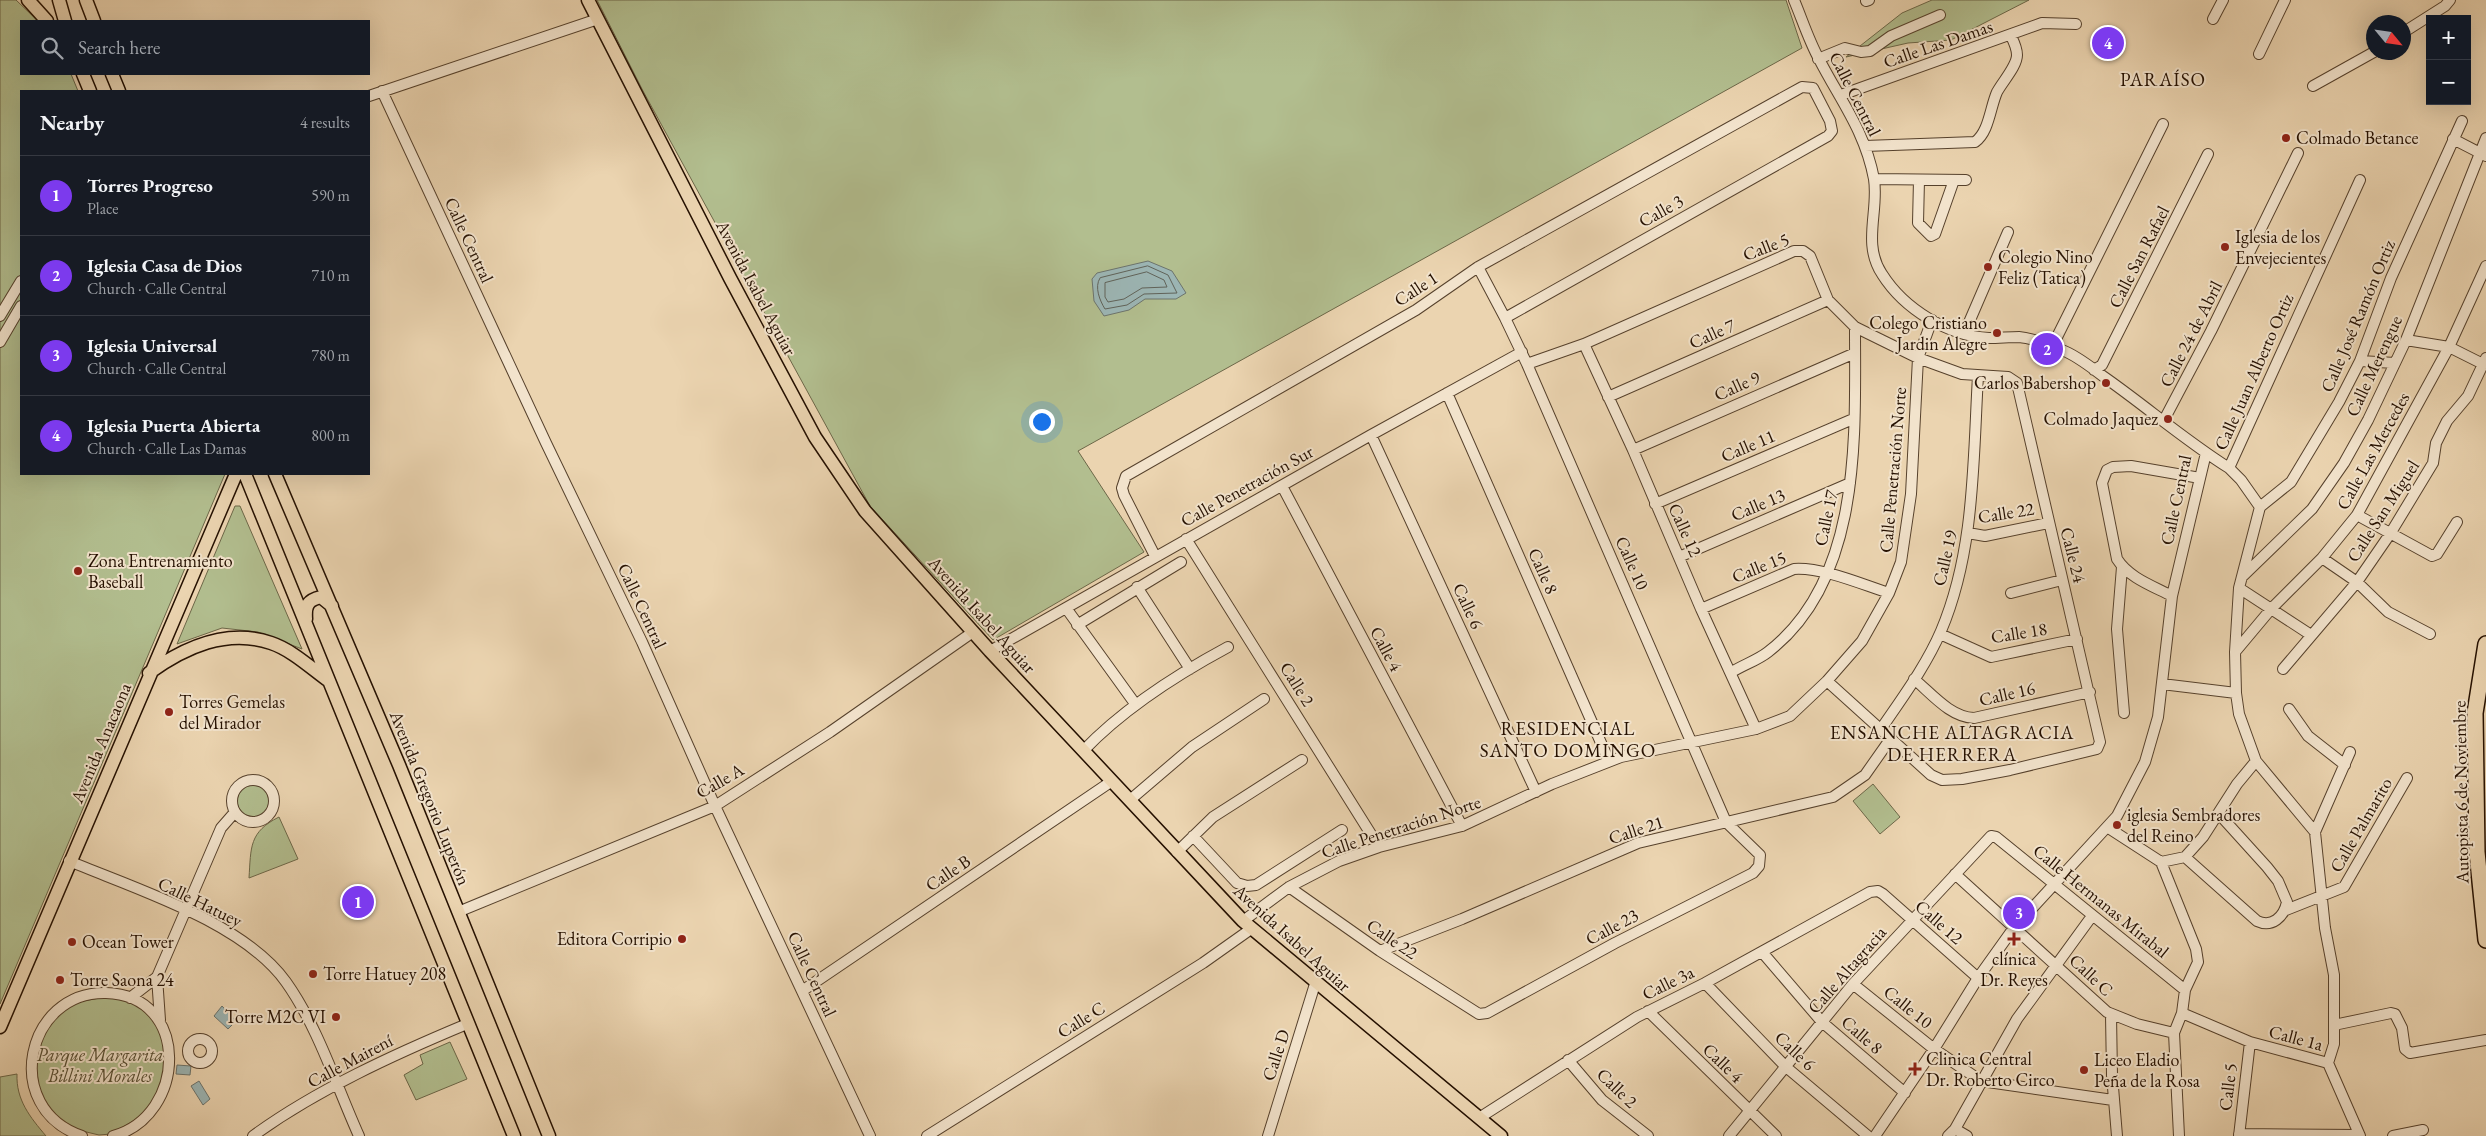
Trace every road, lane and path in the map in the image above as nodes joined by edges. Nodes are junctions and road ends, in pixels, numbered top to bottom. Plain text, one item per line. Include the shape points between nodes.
1 (28, 0) edge
2 (59, 0) edge
3 (86, 0) edge
4 (588, 0) edge
5 (1794, 0) edge
6 (2223, 0) edge
7 (2285, 0) edge
8 (2450, 0) edge
9 (1940, 16) dead end
10 (598, 19) junction
11 (2213, 19) dead end
12 (46, 20) edge
13 (65, 20) edge
14 (94, 20) edge
15 (2076, 24) dead end
16 (2411, 28) edge
17 (2011, 36) junction
18 (2258, 54) dead end
19 (2366, 56) edge
20 (1818, 59) junction
21 (83, 75) edge
22 (112, 75) edge
23 (2313, 86) dead end
24 (90, 90) edge
25 (118, 90) edge
26 (382, 91) junction
27 (1841, 95) junction
28 (370, 96) edge
29 (2462, 121) dead end
30 (2163, 124) dead end
31 (1832, 131) joint
32 (2486, 138) edge
33 (2453, 139) junction
34 (1865, 146) junction
35 (2208, 154) dead end
36 (2298, 154) dead end
37 (2483, 154) edge
38 (1874, 179) junction
39 (1918, 180) junction
40 (1954, 180) junction
41 (1966, 180) dead end
42 (2360, 180) dead end
43 (2008, 232) dead end
44 (2486, 266) edge
45 (1478, 267) junction
46 (2482, 282) edge
47 (20, 283) edge
48 (1828, 300) junction
49 (20, 308) edge
50 (0, 316) edge
51 (1506, 318) junction
52 (1932, 320) junction
53 (1854, 327) junction
54 (1964, 334) junction
55 (2406, 340) junction
56 (0, 342) edge
57 (1584, 344) junction
58 (2052, 347) junction
59 (2449, 347) junction
60 (1522, 352) junction
61 (1854, 353) junction
62 (1918, 358) junction
63 (2360, 361) junction
64 (2485, 361) edge
65 (2395, 363) junction
66 (1528, 364) junction
67 (2094, 370) junction
68 (1978, 376) junction
69 (2012, 378) joint
70 (1447, 393) junction
71 (1608, 397) junction
72 (1853, 419) junction
73 (2164, 420) junction
74 (1371, 435) junction
75 (1633, 450) junction
76 (2206, 453) junction
77 (2229, 468) junction
78 (236, 475) edge
79 (244, 475) edge
80 (274, 475) edge
81 (2200, 478) junction
82 (1850, 483) junction
83 (1282, 486) junction
84 (1655, 504) junction
85 (2260, 508) junction
86 (2357, 516) junction
87 (2457, 522) dead end
88 (2048, 523) junction
89 (1968, 533) junction
90 (2390, 534) junction
91 (1186, 539) junction
92 (1155, 556) junction
93 (1679, 557) junction
94 (2322, 558) junction
95 (1181, 562) dead end
96 (2122, 567) junction
97 (1828, 574) junction
98 (2242, 577) junction
99 (2062, 580) junction
100 (2357, 582) junction
101 (1137, 588) junction
102 (2239, 588) junction
103 (1889, 593) junction
104 (2011, 593) dead end
105 (2172, 596) junction
106 (333, 608) junction
107 (1066, 608) junction
108 (1701, 609) junction
109 (2271, 609) junction
110 (307, 623) junction
111 (1077, 625) junction
112 (973, 632) junction
113 (1940, 634) junction
114 (2430, 634) dead end
115 (2312, 635) junction
116 (2077, 639) junction
117 (2486, 644) edge
118 (1228, 647) dead end
119 (990, 651) junction
120 (2235, 652) junction
121 (1190, 668) junction
122 (2283, 669) dead end
123 (1732, 672) junction
124 (149, 673) junction
125 (1914, 679) junction
126 (1827, 680) junction
127 (329, 681) junction
128 (2162, 684) junction
129 (2090, 692) junction
130 (2236, 693) junction
131 (1264, 699) dead end
132 (1136, 705) junction
133 (2289, 709) dead end
134 (2124, 713) dead end
135 (1756, 729) junction
136 (1881, 730) junction
137 (1891, 738) junction
138 (1693, 743) junction
139 (1083, 751) junction
140 (2350, 752) dead end
141 (1302, 760) dead end
142 (2256, 761) junction
143 (1609, 762) junction
144 (2345, 765) junction
145 (2407, 778) dead end
146 (1112, 781) junction
147 (1536, 792) junction
148 (1130, 800) junction
149 (715, 806) junction
150 (235, 812) junction
151 (2219, 814) junction
152 (1726, 822) junction
153 (1462, 826) junction
154 (2107, 827) junction
155 (1342, 830) dead end
156 (2316, 832) junction
157 (1193, 836) junction
158 (1996, 837) joint
159 (1379, 847) junction
160 (1178, 852) junction
161 (2185, 857) junction
162 (69, 861) junction
163 (2161, 862) junction
164 (1759, 866) joint
165 (1955, 874) junction
166 (2053, 885) junction
167 (1289, 887) junction
168 (1878, 891) joint
169 (2323, 896) junction
170 (185, 910) junction
171 (2286, 910) junction
172 (458, 912) junction
173 (2092, 916) junction
174 (1912, 922) junction
175 (1247, 925) junction
176 (2013, 929) junction
177 (2486, 940) edge
178 (1380, 951) junction
179 (1762, 952) junction
180 (2056, 964) junction
181 (157, 977) junction
182 (1978, 978) junction
183 (1705, 983) junction
184 (1316, 984) junction
185 (1853, 984) junction
186 (2185, 990) junction
187 (802, 991) junction
188 (130, 998) junction
189 (1648, 1011) junction
190 (2182, 1013) junction
191 (1479, 1014) joint
192 (2111, 1015) junction
193 (160, 1020) junction
194 (1822, 1022) junction
195 (467, 1024) junction
196 (2334, 1025) junction
197 (0, 1027) edge
198 (2174, 1033) junction
199 (2486, 1040) edge
200 (2250, 1042) junction
201 (1934, 1050) junction
202 (188, 1052) dead end
203 (169, 1055) junction
204 (1568, 1060) junction
205 (2328, 1063) junction
206 (1786, 1067) junction
207 (1981, 1080) junction
208 (337, 1086) junction
209 (1904, 1093) junction
210 (2113, 1100) junction
211 (1750, 1112) junction
212 (1479, 1118) junction
213 (2423, 1130) dead end
214 (1951, 1132) edge
215 (69, 1133) edge
216 (2239, 1135) edge
217 (82, 1136) edge
218 (113, 1136) edge
219 (253, 1136) edge
220 (358, 1136) edge
221 (514, 1136) edge
222 (549, 1136) edge
223 (870, 1136) edge
224 (928, 1136) edge
225 (1268, 1136) edge
226 (1501, 1136) edge
227 (1648, 1136) edge
228 (1729, 1136) edge
229 (1776, 1136) edge
230 (1868, 1136) edge
231 (1875, 1136) edge
232 (1967, 1136) edge
233 (2117, 1136) edge
234 (2179, 1136) edge
235 (2360, 1136) edge
236 (2393, 1136) edge

1 - 12 main road
2 - 13 main road
3 - 14 main road
4 - 10 main road, Avenida Isabel Aguiar
5 - 20 street, Calle Central
6 - 11 street
7 - 18 street
8 - 16 street
9 - 20 street via 1891,36 1870,51 1845,48
10 - 26 street
10 - 112 main road, Avenida Isabel Aguiar via 815,437 865,511
15 - 17 street, Calle Las Damas via 2042,23
17 - 27 street, Calle Las Damas
17 - 34 street via 2018,56 1998,91 1982,137 1975,142
19 - 23 street
20 - 27 street, Calle Central
21 - 24 main road
22 - 25 main road
26 - 28 street
26 - 149 street, Calle Central via 642,642
27 - 34 street, Calle Central
29 - 33 street, Calle José Ramón Ortiz
30 - 58 street
31 - 45 street, Calle 1 via 1813,88 1802,87
31 - 51 street, Calle 3
32 - 37 street, Calle Merengue
33 - 37 street
33 - 63 street, Calle José Ramón Ortiz via 2391,278
34 - 38 street, Calle Central
35 - 67 street, Calle San Rafael via 2102,365
36 - 73 street, Calle 24 de Abril
37 - 55 street, Calle Merengue
38 - 39 street
38 - 52 street, Calle Central via 1875,208 1871,232 1876,263 1904,300
39 - 40 street
39 - 40 street via 1918,222 1931,236 1935,234 1945,210
40 - 41 street
42 - 77 street, Calle Juan Alberto Ortiz
43 - 54 street
44 - 46 street, Calle Las Mercedes
45 - 51 street, Calle 10
45 - 92 street, Calle 1 via 1416,310 1126,476 1122,488 1124,495
46 - 59 street, Calle Las Mercedes
47 - 50 street
48 - 53 street, Calle 5
48 - 57 street, Calle 5 via 1810,256 1803,251 1794,251
48 - 71 street, Calle 7
49 - 56 street
51 - 60 street, Calle 10
52 - 54 street, Calle Central
52 - 62 street, Calle Penetración Norte
53 - 61 street, Calle 17
53 - 62 street, Calle 5
54 - 58 street, Calle Central via 1988,338 2021,337
55 - 59 street
55 - 65 street, Calle Merengue
57 - 66 street, Calle 5
57 - 71 street, Calle 12
58 - 67 street, Calle Central via 2064,350
59 - 64 street
59 - 86 street, Calle Las Mercedes
60 - 66 street, Calle 10
60 - 70 street, Calle Penetración Sur
61 - 72 street, Calle 17
61 - 75 street, Calle 9
62 - 68 street, Calle 5 via 1962,374
62 - 103 street, Calle Penetración Norte via 1911,494 1901,562
63 - 65 street
63 - 85 street, Calle José Ramón Ortiz via 2319,438 2291,482
64 - 90 street, Calle San Miguel via 2468,396 2447,421 2436,443 2433,463
65 - 98 street, Calle Merengue via 2344,463 2312,509
66 - 138 street, Calle 10
67 - 73 street, Calle Central
68 - 69 street, Calle 5
68 - 89 street, Calle 19
69 - 88 street, Calle 24 via 2019,390
70 - 74 street, Calle Penetración Sur
70 - 143 street, Calle 8
71 - 75 street, Calle 12
72 - 82 street, Calle 17
72 - 84 street, Calle 11
73 - 76 street, Calle Central
74 - 83 street, Calle Penetración Sur
74 - 147 street, Calle 6
75 - 84 street, Calle 12
76 - 77 street
76 - 81 street, Calle Central
77 - 85 street
78 - 124 main road, Avenida Anacaona
79 - 110 main road
80 - 106 main road, Avenida Gregorio Luperón
81 - 96 street via 2131,466 2107,470 2102,483 2117,559
81 - 105 street, Calle Central
82 - 93 street, Calle 13
82 - 97 street, Calle 17 via 1837,548
83 - 91 street, Calle Penetración Sur
83 - 153 street, Calle 4
84 - 93 street, Calle 12
85 - 98 street
86 - 90 street
86 - 94 street, Calle Las Mercedes
87 - 90 street via 2437,554 2432,556
88 - 89 street, Calle 22 via 1985,536
88 - 99 street, Calle 24
89 - 113 street, Calle 19
90 - 100 street, Calle San Miguel
91 - 92 street, Calle Penetración Sur
91 - 159 street, Calle 2
92 - 107 street, Calle Penetración Sur
93 - 108 street, Calle 12
94 - 100 street
94 - 109 street, Calle Las Mercedes
95 - 101 street
96 - 105 street
96 - 134 street via 2117,629
97 - 103 street, Calle 15
97 - 108 street, Calle 15 via 1794,569
97 - 123 street, Calle 17 via 1808,609 1789,633 1768,653
98 - 102 street
99 - 104 street
99 - 116 street, Calle 24
100 - 114 street via 2388,612
100 - 115 street, Calle San Miguel
101 - 111 street
101 - 121 street
102 - 109 street
102 - 120 street
103 - 126 street, Calle Penetración Norte via 1862,641
105 - 128 street, Calle Central
106 - 110 main road via 321,597 311,599 305,611
106 - 172 main road, Avenida Gregorio Luperón
107 - 111 street
107 - 119 street, Calle Penetración Sur
108 - 123 street, Calle 12
109 - 115 street
109 - 120 street, Calle Las Mercedes
110 - 127 main road
111 - 132 street
112 - 119 main road, Avenida Isabel Aguiar
112 - 149 street, Calle A via 830,732
113 - 116 street, Calle 18 via 1991,657
113 - 125 street, Calle 19
115 - 122 street, Calle San Miguel
116 - 129 street, Calle 24
117 - 177 highway, Autopista 6 de Noviembre via 2475,713 2477,852
118 - 121 street
119 - 139 main road, Avenida Isabel Aguiar
120 - 130 street
121 - 132 street
123 - 135 street, Calle 12
124 - 127 main road via 187,649 238,637 272,643
124 - 162 main road, Avenida Anacaona
125 - 129 street, Calle 16 via 1964,718
125 - 136 street, Calle 19
126 - 135 street, Calle Penetración Norte via 1790,716
126 - 136 street
127 - 195 main road
128 - 130 street
128 - 154 street, Calle Central via 2158,717 2145,762 2117,816
129 - 137 street, Calle 24 via 2100,742 2094,751 1942,780 1931,775
130 - 142 street
131 - 148 street via 1192,746
132 - 139 street
133 - 144 street via 2308,736
135 - 138 street, Calle Penetración Norte
136 - 137 street
137 - 152 street, Calle 21 via 1866,775 1834,797
138 - 143 street, Calle Penetración Norte
138 - 152 street, Calle 10
139 - 146 main road, Avenida Isabel Aguiar
140 - 144 street
141 - 157 street via 1232,802
142 - 151 street
142 - 156 street
143 - 147 street, Calle Penetración Norte
144 - 156 street
145 - 169 street, Calle Palmarito via 2344,886
146 - 148 main road, Avenida Isabel Aguiar
146 - 187 street, Calle B
147 - 153 street, Calle Penetración Norte
148 - 160 main road, Avenida Isabel Aguiar
149 - 172 street, Calle A
149 - 187 street, Calle Central
150 - 150 street via 246,821 265,818 273,807 269,788 257,781 244,782 234,792
150 - 170 street via 221,828
151 - 161 street
151 - 171 street via 2278,881 2287,902
152 - 164 street, Calle 10 via 1760,855
152 - 178 street, Calle 21 via 1638,843
153 - 159 street, Calle Penetración Norte
154 - 163 street
154 - 166 street, Calle Central
155 - 157 street via 1256,885 1247,886 1237,883
156 - 169 street
157 - 160 street
158 - 165 street, Calle Altagracia via 1988,837
158 - 166 street, Calle Hermanas Mirabal
159 - 167 street, Calle Penetración Norte via 1339,861
160 - 175 main road, Avenida Isabel Aguiar
161 - 163 street
161 - 171 street, Calle Palmarito via 2264,924 2276,921
162 - 170 street, Calle Hatuey
162 - 197 main road, Avenida Anacaona
163 - 186 street via 2196,949 2198,962
164 - 191 street, Calle 23 via 1753,873 1487,1013
165 - 174 street, Calle Altagracia
165 - 176 street, Calle C
166 - 173 street, Calle Hermanas Mirabal
166 - 176 street, Calle Central
167 - 175 street, Calle Penetración Norte
167 - 178 street, Calle 22
168 - 174 street, Calle 12
168 - 179 street, Calle 3a via 1870,892
169 - 171 street, Calle Palmarito
169 - 196 street via 2334,975
170 - 181 street
170 - 208 street, Calle Hatuey via 243,940 280,975 313,1030
172 - 222 main road, Avenida Gregorio Luperón
173 - 180 street
173 - 186 street, Calle Hermanas Mirabal
174 - 182 street, Calle 12
174 - 185 street, Calle Altagracia
175 - 184 main road, Avenida Isabel Aguiar
175 - 224 street, Calle C via 1202,963
176 - 180 street, Calle C
176 - 182 street, Calle Central
178 - 191 street, Calle 22
179 - 183 street, Calle 3a
179 - 194 street, Calle 8
180 - 192 street, Calle C
180 - 207 street via 2017,1019
181 - 188 street
181 - 193 street
182 - 201 street, Calle Central
183 - 189 street, Calle 3a
183 - 206 street, Calle 6
184 - 212 main road, Avenida Isabel Aguiar
184 - 225 street, Calle D
185 - 194 street, Calle Altagracia
185 - 201 street, Calle 10
186 - 190 street
187 - 223 street, Calle Central
188 - 193 street via 153,1010
188 - 215 street via 107,993 79,998 54,1014 38,1037 31,1070 36,1097 54,1121
189 - 204 street, Calle 3a
189 - 211 street, Calle 4
190 - 198 street
190 - 200 street, Calle 1a
192 - 198 street, Calle C
192 - 210 street
193 - 203 street
194 - 206 street, Calle Altagracia
194 - 209 street, Calle 8
195 - 208 street, Calle Mairení via 394,1055
195 - 221 main road
196 - 199 street via 2391,1012 2402,1028 2405,1049 2410,1053
196 - 205 street via 2334,1044
198 - 234 street
200 - 205 street, Calle 1a
200 - 216 street, Calle 5
201 - 207 street, Calle 10
201 - 209 street, Calle Central
202 - 203 street
203 - 218 street via 166,1088 157,1104 133,1128
204 - 212 street, Calle 3a
204 - 227 street, Calle 2 via 1602,1100
205 - 235 street, Calle 1a
206 - 211 street, Calle Altagracia
206 - 230 street, Calle 6
207 - 210 street, Calle 10
207 - 214 street
208 - 219 street, Calle Mairení
208 - 220 street, Calle Hatuey
209 - 231 street, Calle Central
210 - 233 street
211 - 228 street, Calle Altagracia
211 - 229 street, Calle 4
212 - 226 main road, Avenida Isabel Aguiar
213 - 236 street
214 - 232 street
215 - 217 street
216 - 235 street

